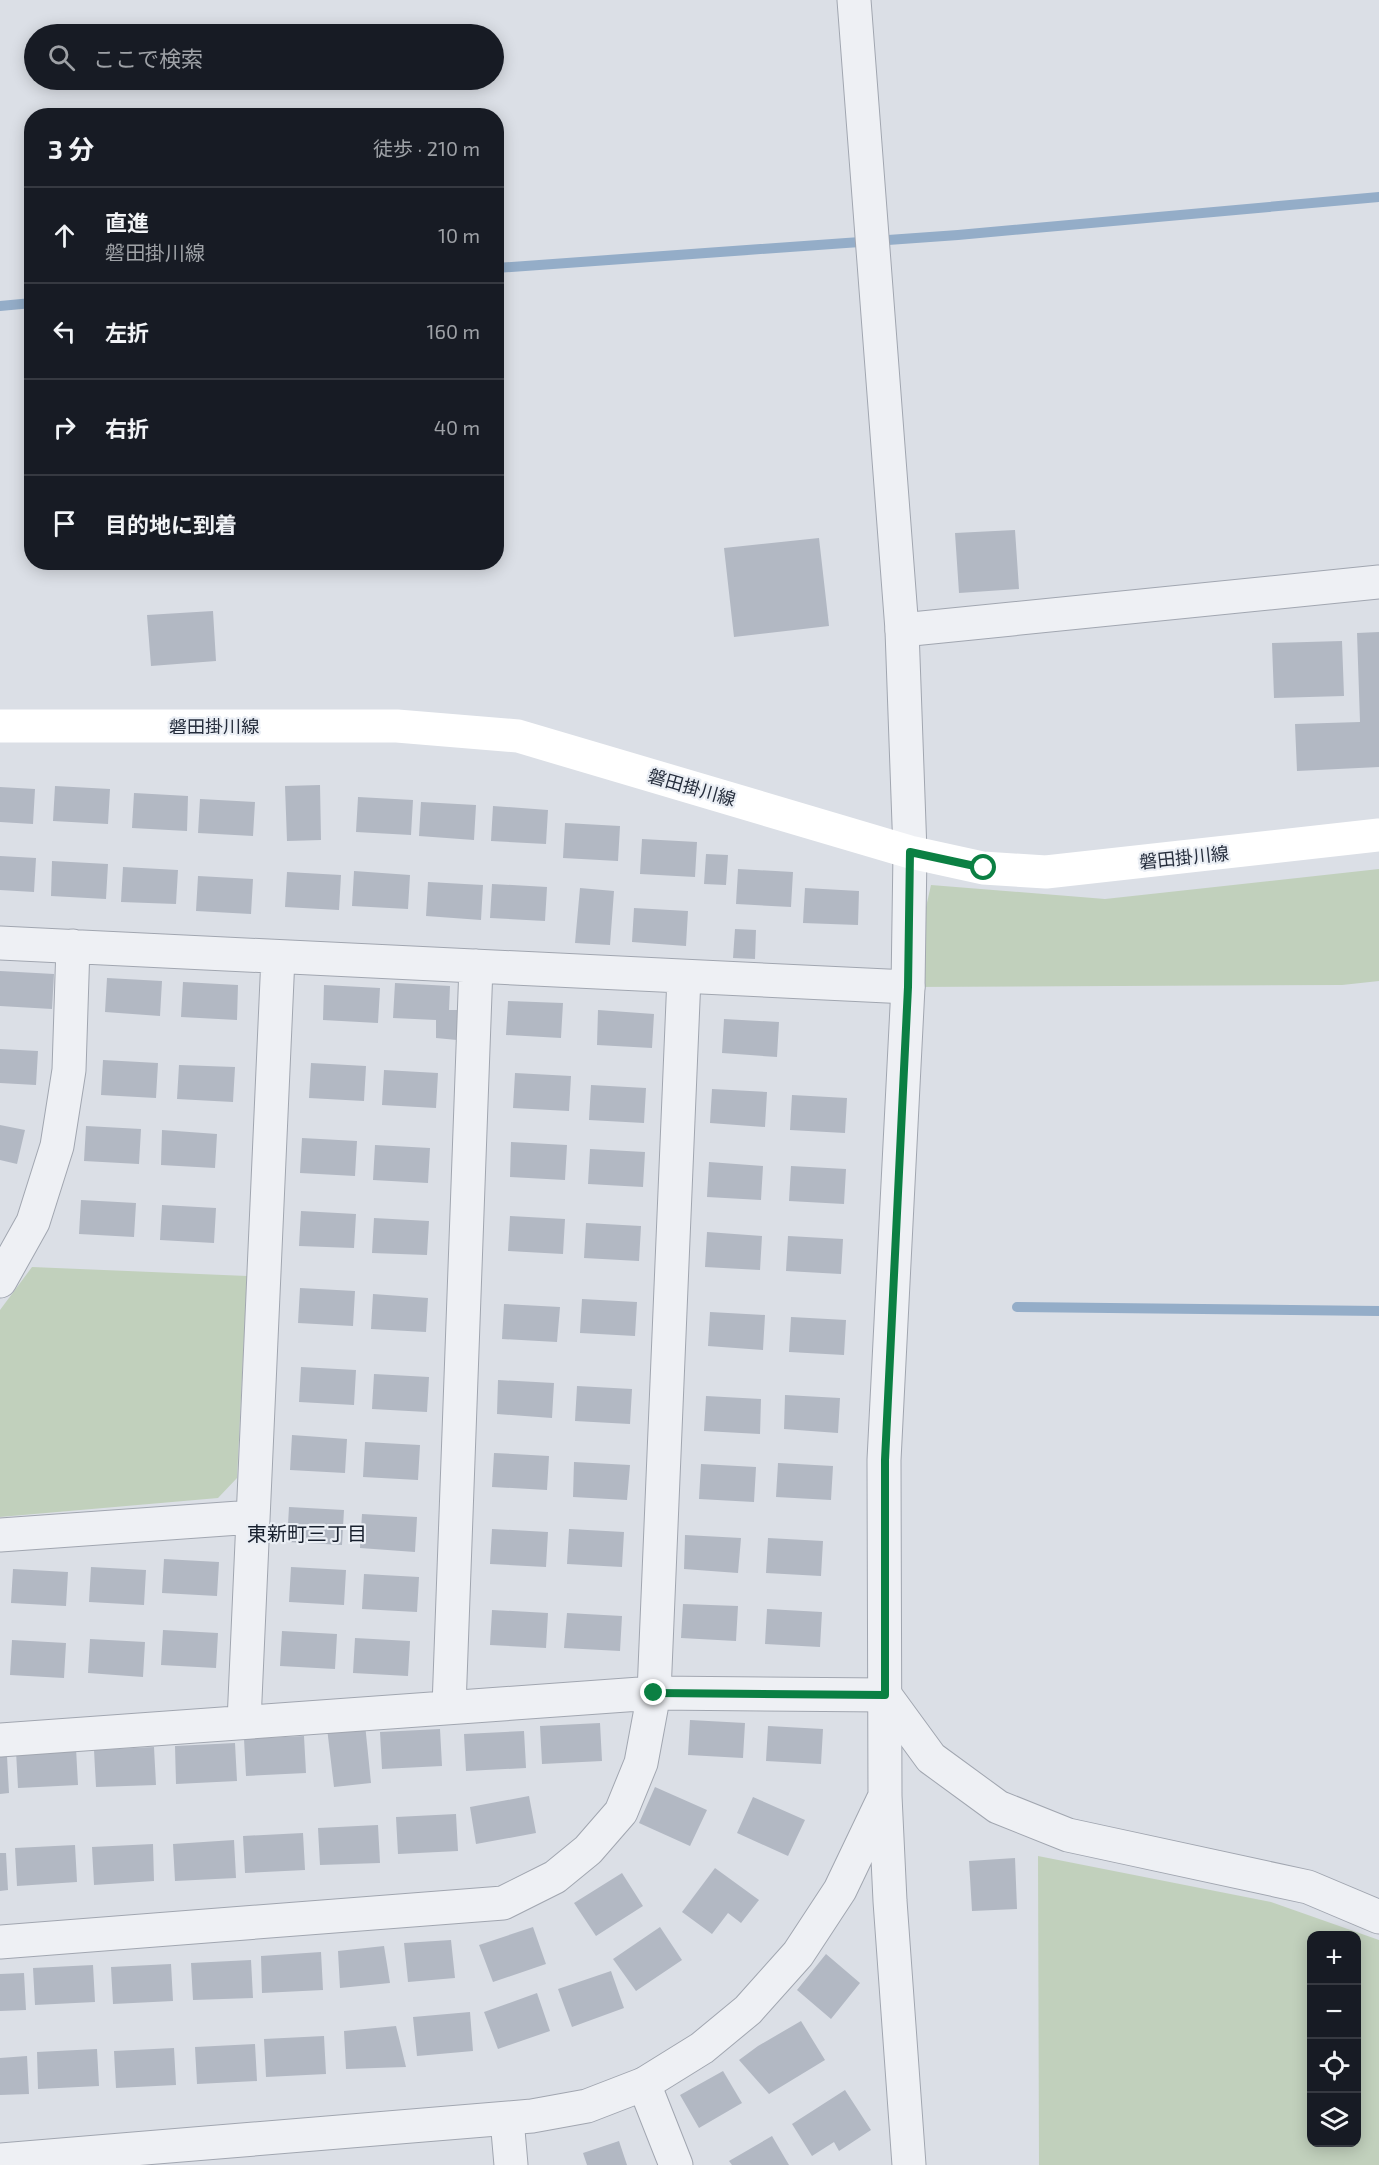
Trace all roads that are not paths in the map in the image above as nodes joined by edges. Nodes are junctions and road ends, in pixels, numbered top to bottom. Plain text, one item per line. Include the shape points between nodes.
1 (854, 0) edge
2 (1379, 582) edge
3 (902, 630) junction
4 (0, 726) edge
5 (1379, 835) edge
6 (910, 852) junction
7 (0, 943) edge
8 (73, 946) junction
9 (278, 957) junction
10 (476, 966) junction
11 (684, 977) junction
12 (908, 987) junction
13 (0, 1281) edge
14 (253, 1517) junction
15 (0, 1535) edge
16 (654, 1693) junction
17 (885, 1695) junction
18 (449, 1707) junction
19 (244, 1722) junction
20 (0, 1740) edge
21 (885, 1796) junction
22 (1379, 1917) edge
23 (0, 1942) edge
24 (644, 2084) junction
25 (507, 2119) junction
26 (0, 2160) edge
27 (511, 2165) edge
28 (676, 2165) edge
29 (909, 2165) edge

1 - 3 street
2 - 3 street
3 - 6 street
4 - 6 main road, 磐田掛川線 via 397,726 518,736
5 - 6 main road, 磐田掛川線 via 1046,872 984,868
6 - 12 street
7 - 8 street
8 - 9 street
8 - 13 street via 69,1070 57,1146 33,1222
9 - 10 street
9 - 14 street
10 - 11 street
10 - 18 street
11 - 12 street
11 - 16 street
12 - 17 street via 885,1460
14 - 15 street
14 - 19 street
16 - 17 street
16 - 18 street
16 - 23 street via 641,1763 621,1812 588,1850 555,1877 503,1903
17 - 21 street
17 - 22 street via 931,1758 998,1807 1068,1835 1308,1887
18 - 19 street
19 - 20 street
21 - 24 street via 840,1890 798,1954 748,2010 702,2048
21 - 29 street
24 - 25 street via 587,2106
24 - 28 street
25 - 26 street
25 - 27 street

